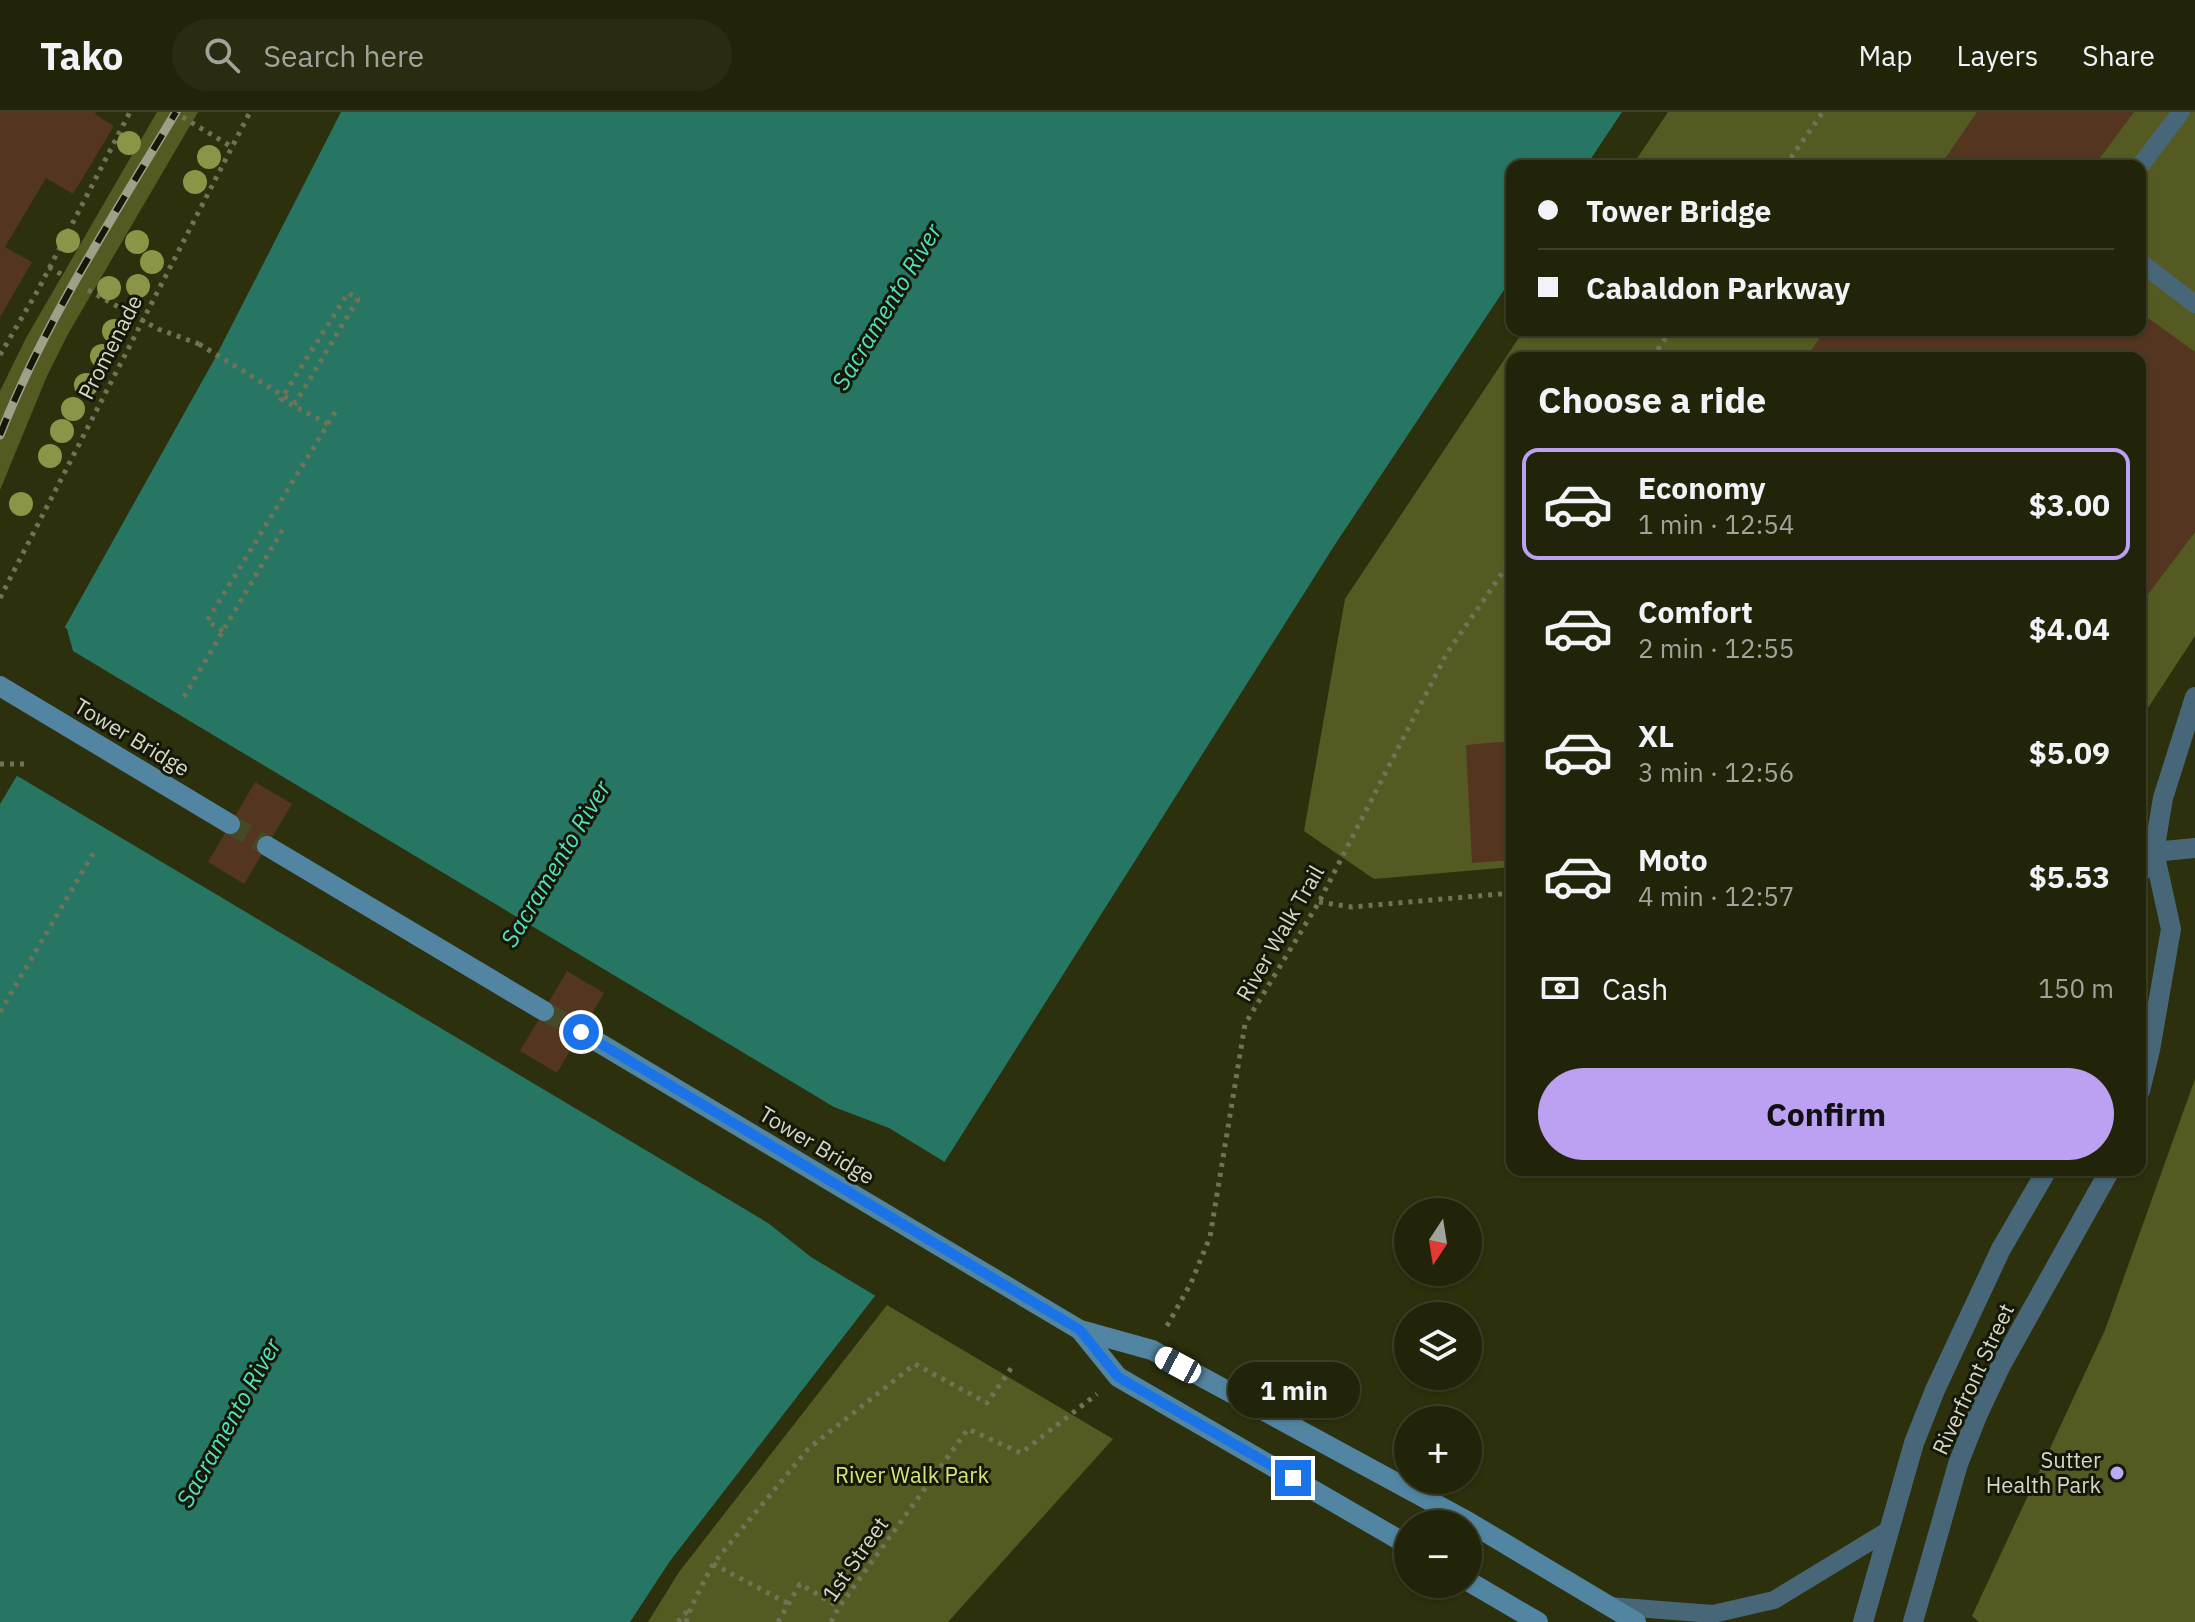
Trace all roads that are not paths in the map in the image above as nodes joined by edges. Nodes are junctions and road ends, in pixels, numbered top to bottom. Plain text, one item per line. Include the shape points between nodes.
1 (2181, 112) edge
2 (2145, 160) edge
3 (2146, 267) edge
4 (2195, 304) edge
5 (5, 689) edge
6 (2195, 697) edge
7 (230, 824) tunnel mouth
8 (267, 846) tunnel mouth
9 (2195, 848) edge
10 (2154, 852) junction
11 (2146, 864) edge
12 (544, 1011) tunnel mouth
13 (581, 1032) tunnel mouth
14 (2146, 1066) edge
15 (2044, 1176) edge
16 (2107, 1176) edge
17 (1080, 1330) junction
18 (1889, 1530) junction
19 (1394, 1537) edge
20 (1482, 1589) edge
21 (1609, 1606) junction
22 (1538, 1622) edge
23 (1636, 1622) edge
24 (1863, 1622) edge
25 (1913, 1622) edge

1 - 2 lane
3 - 4 lane
5 - 7 main road, Tower Bridge
6 - 10 street via 2163,798
8 - 12 main road
9 - 10 street
10 - 11 street
10 - 14 street via 2171,929
13 - 17 main road, Tower Bridge
15 - 18 street, Riverfront Street via 2001,1249 1935,1390
16 - 25 street, Riverfront Street via 1977,1416
17 - 19 main road via 1118,1377
17 - 21 main road via 1152,1350 1467,1521
18 - 21 lane via 1774,1600 1713,1614
18 - 24 street, Riverfront Street
20 - 22 main road
21 - 23 main road

